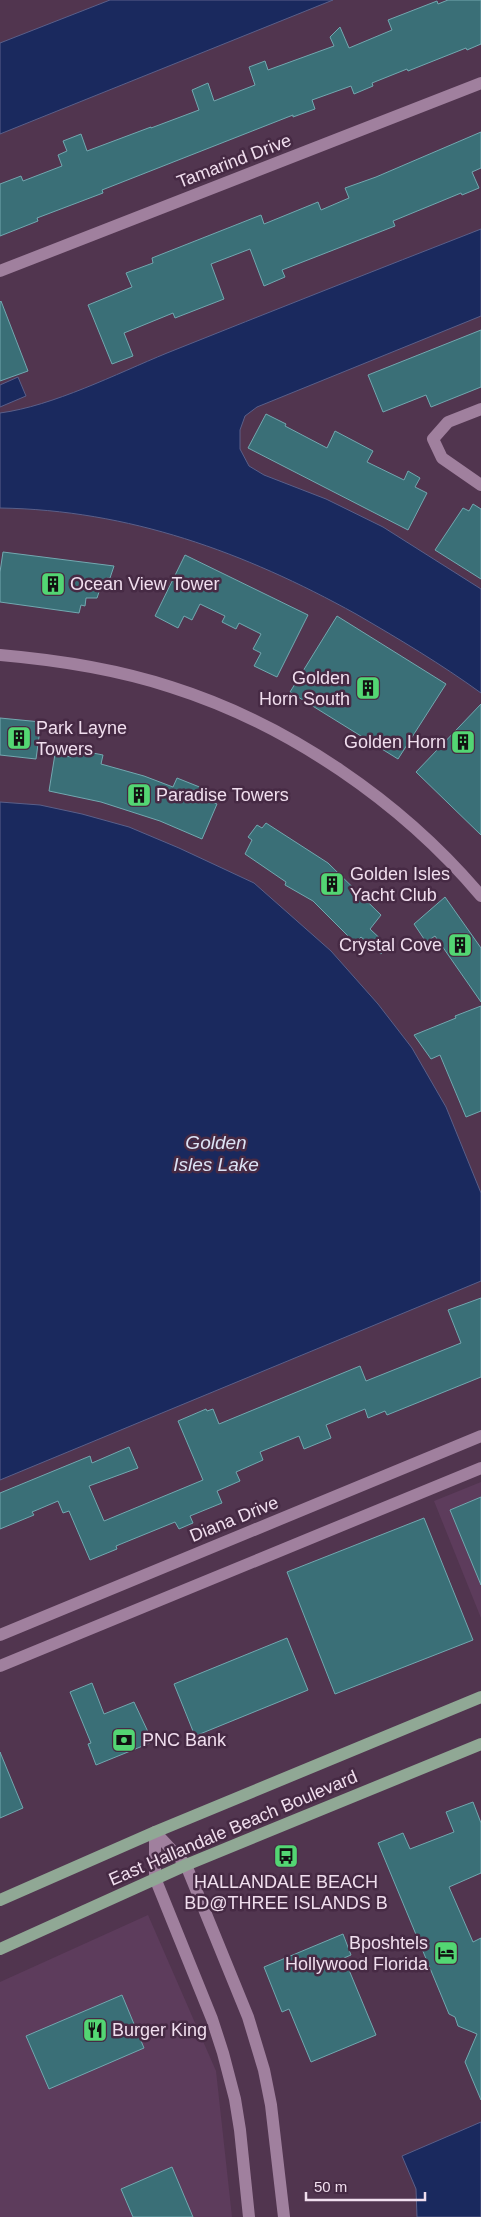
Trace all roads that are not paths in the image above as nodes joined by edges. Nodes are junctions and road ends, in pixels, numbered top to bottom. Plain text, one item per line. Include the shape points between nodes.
1 (481, 82) edge
2 (0, 271) edge
3 (481, 409) edge
4 (481, 485) edge
5 (0, 655) edge
6 (481, 896) edge
7 (481, 1436) edge
8 (481, 1468) edge
9 (0, 1635) edge
10 (0, 1666) edge
11 (481, 1699) edge
12 (481, 1744) edge
13 (155, 1832) junction
14 (186, 1865) junction
15 (155, 1878) junction
16 (0, 1900) edge
17 (0, 1949) edge
18 (250, 2217) edge
19 (284, 2217) edge

1 - 2 street, Tamarind Drive
3 - 4 street via 448,422 433,439 442,458
5 - 6 street via 58,661 138,678 198,697 267,728 324,760 400,816
7 - 9 street, Diana Drive
8 - 10 street
11 - 13 main road, East Hallandale Beach Boulevard
12 - 14 main road, East Hallandale Beach Boulevard
13 - 14 street
13 - 15 street
13 - 16 main road, East Hallandale Beach Boulevard
14 - 15 main road, East Hallandale Beach Boulevard
14 - 19 street via 248,2017 264,2070
15 - 17 main road, East Hallandale Beach Boulevard
15 - 18 street via 223,2053 240,2130

